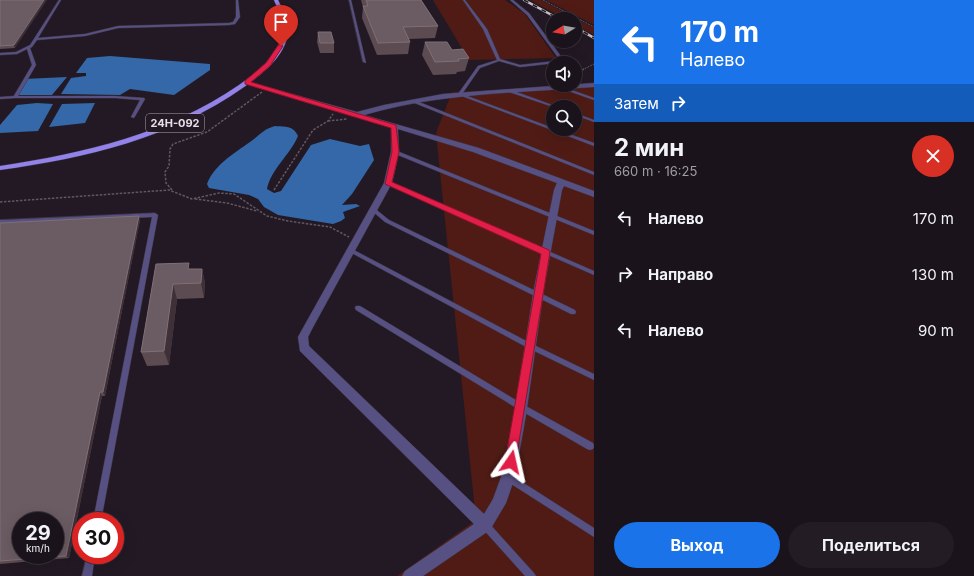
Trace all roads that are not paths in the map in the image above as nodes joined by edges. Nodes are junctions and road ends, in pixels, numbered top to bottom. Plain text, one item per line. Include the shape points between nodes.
1 (60, 0) edge
2 (237, 0) edge
3 (276, 0) edge
4 (350, 0) edge
5 (464, 0) edge
6 (511, 0) edge
7 (35, 39) junction
8 (28, 48) junction
9 (0, 54) edge
10 (499, 60) junction
11 (365, 62) dead end
12 (247, 82) junction
13 (594, 85) edge
14 (582, 86) edge
15 (546, 89) edge
16 (510, 91) junction
17 (574, 92) edge
18 (460, 94) junction
19 (15, 97) junction
20 (0, 98) edge
21 (594, 99) edge
22 (413, 101) junction
23 (546, 104) edge
24 (355, 115) junction
25 (133, 117) dead end
26 (582, 117) edge
27 (594, 121) edge
28 (394, 127) junction
29 (594, 145) edge
30 (395, 152) junction
31 (0, 168) edge
32 (594, 174) edge
33 (562, 181) junction
34 (388, 183) junction
35 (594, 194) edge
36 (373, 209) junction
37 (553, 216) junction
38 (0, 222) edge
39 (594, 233) edge
40 (352, 248) junction
41 (546, 252) junction
42 (594, 273) edge
43 (538, 295) junction
44 (358, 308) dead end
45 (573, 312) dead end
46 (530, 346) junction
47 (594, 378) edge
48 (521, 407) junction
49 (590, 446) dead end
50 (508, 477) junction
51 (99, 512) edge
52 (485, 525) junction
53 (594, 533) edge
54 (89, 564) edge
55 (87, 576) edge
56 (410, 576) edge
57 (531, 576) edge

1 - 7 lane
2 - 7 lane via 238,17 234,23 229,24 118,27 85,35
3 - 12 main road, 24Н-092 via 284,24 284,37 268,64
4 - 11 lane
5 - 10 lane via 486,29
6 - 10 lane via 528,14 561,59 551,63 520,66
7 - 8 lane
8 - 9 lane via 17,53
8 - 19 lane via 34,65
10 - 18 lane via 479,67
12 - 24 street
12 - 31 main road, 24Н-092 via 214,104 141,136 62,158
13 - 14 street
15 - 16 street
16 - 18 street
16 - 23 lane
17 - 21 lane
18 - 22 street
18 - 29 lane
19 - 20 lane
19 - 25 lane via 142,99
22 - 24 street via 393,103
22 - 32 lane
24 - 28 street
26 - 27 lane
28 - 30 street
28 - 33 street via 476,150
30 - 34 street
30 - 37 lane
33 - 35 street
33 - 37 street
34 - 36 street
34 - 41 lane
36 - 40 street
36 - 43 lane via 387,221
37 - 39 lane
37 - 41 street
38 - 51 lane via 155,216
40 - 46 lane
40 - 52 street via 307,328 303,337 304,348
41 - 42 lane
41 - 43 street
43 - 45 lane
43 - 46 street
44 - 48 lane
46 - 47 lane
46 - 48 street
48 - 49 lane
48 - 50 street
50 - 52 street via 499,503
50 - 53 lane
52 - 56 street
52 - 57 lane
54 - 55 lane

